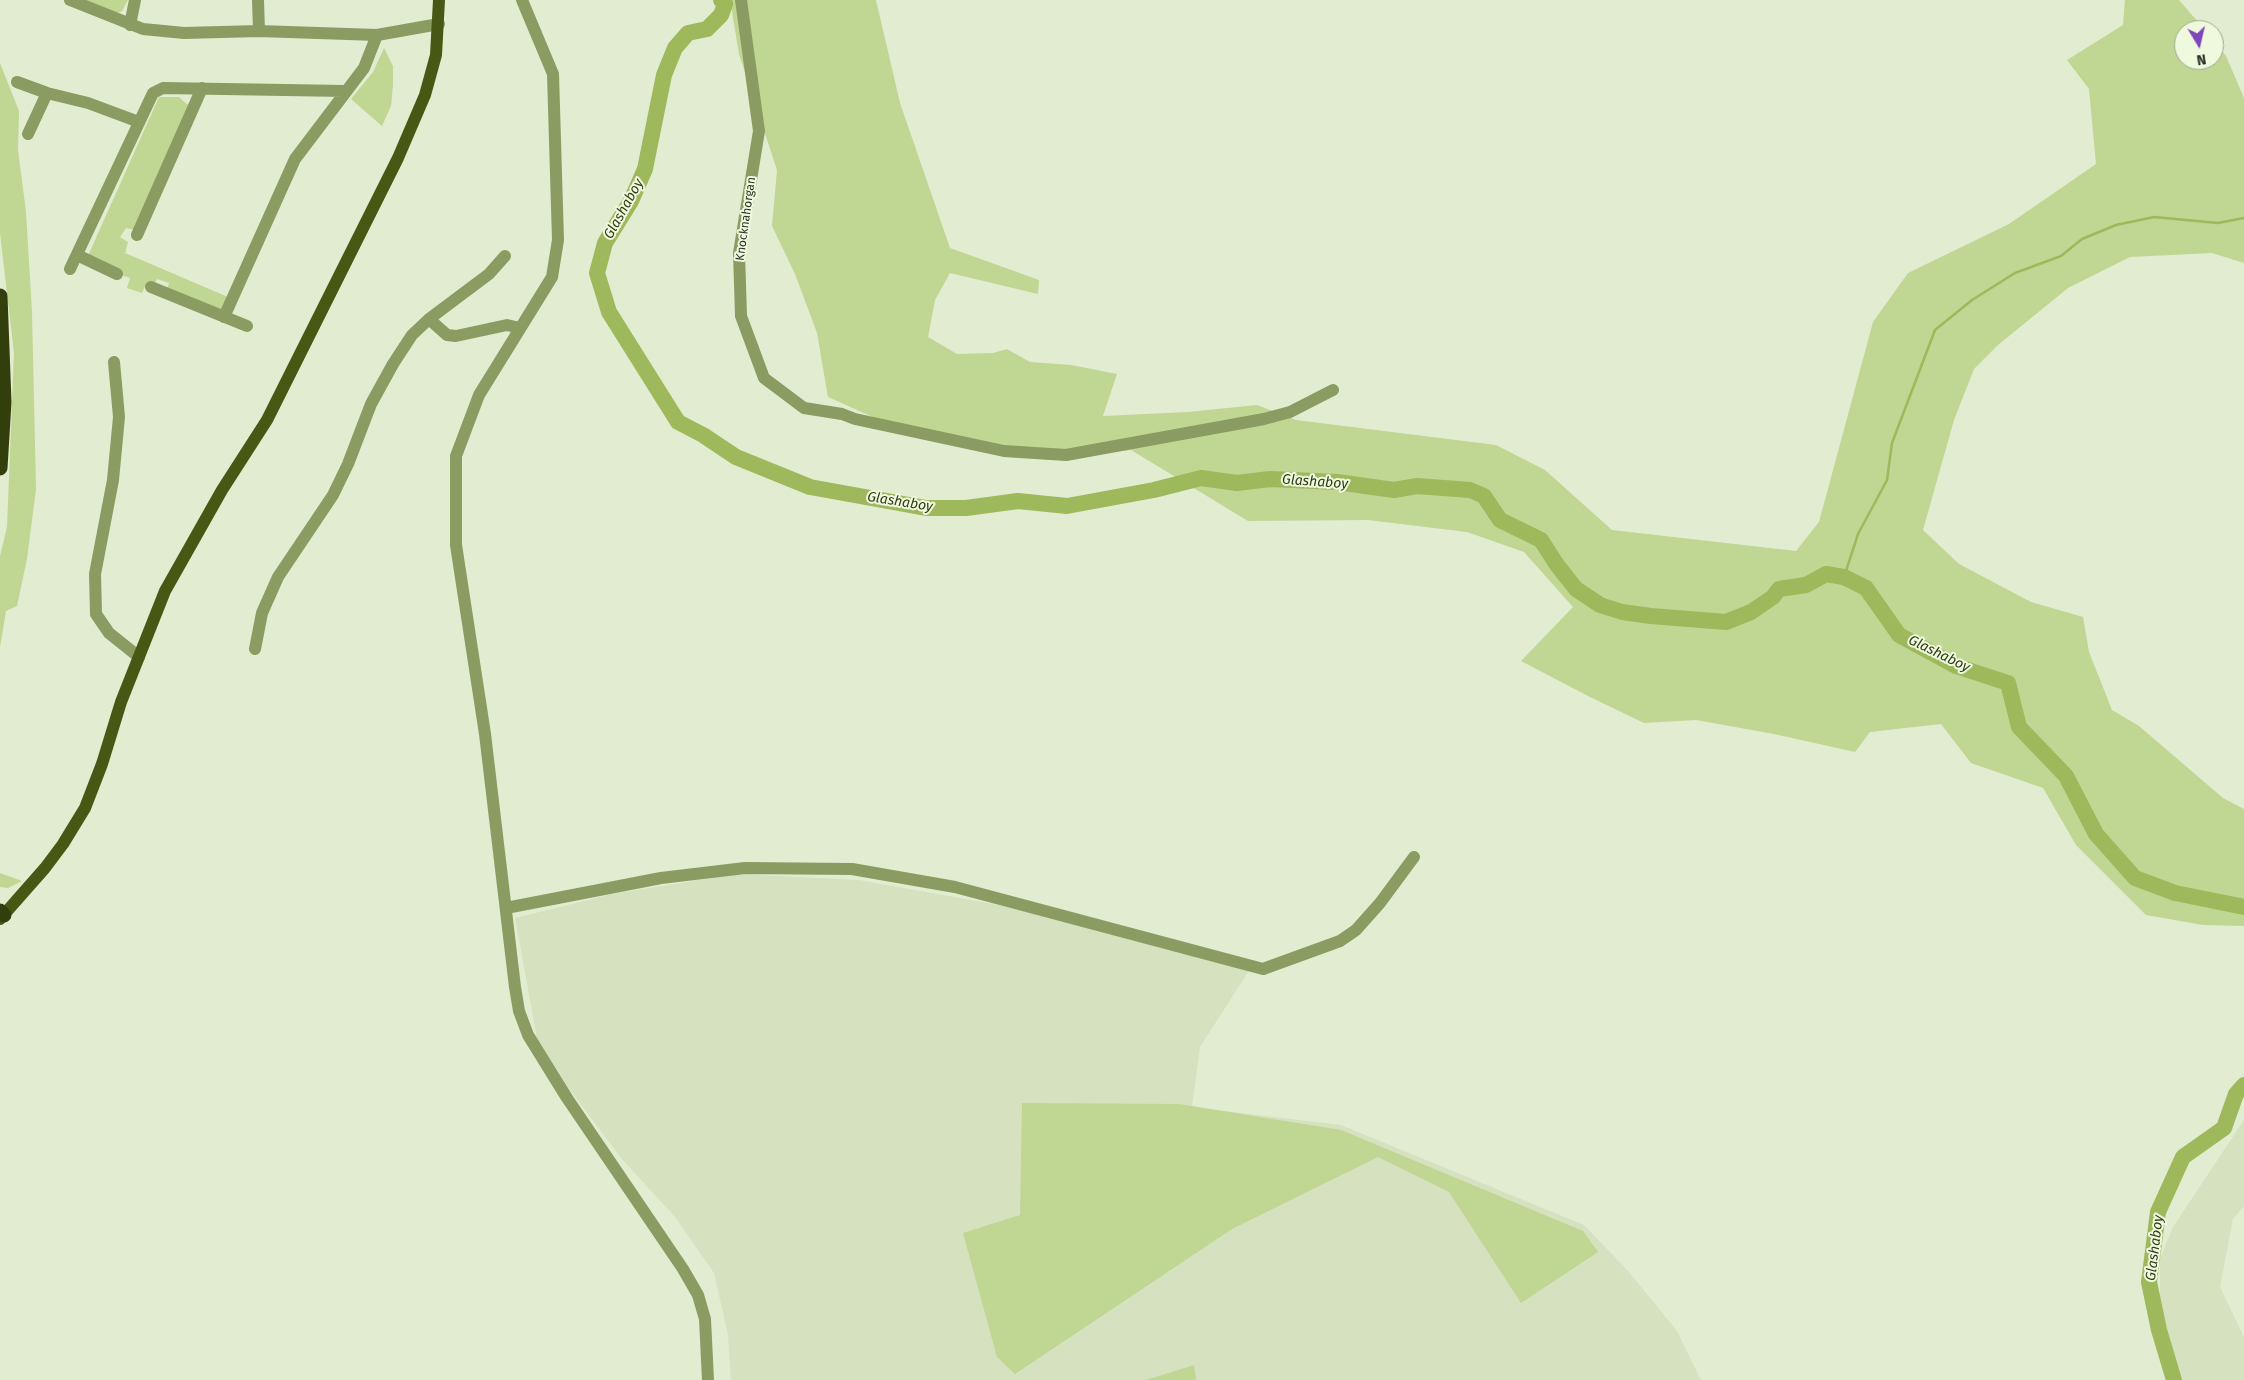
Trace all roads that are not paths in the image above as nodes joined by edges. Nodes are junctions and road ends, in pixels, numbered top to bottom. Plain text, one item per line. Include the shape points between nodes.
1 (70, 0) edge
2 (134, 0) edge
3 (258, 0) edge
4 (439, 0) edge
5 (522, 0) edge
6 (741, 0) edge
7 (439, 24) junction
8 (130, 25) junction
9 (259, 31) junction
10 (376, 35) junction
11 (17, 82) dead end
12 (202, 88) junction
13 (345, 91) junction
14 (47, 93) junction
15 (139, 122) junction
16 (28, 134) dead end
17 (137, 235) dead end
18 (77, 255) junction
19 (504, 256) dead end
20 (70, 269) dead end
21 (117, 274) dead end
22 (151, 287) dead end
23 (0, 296) edge
24 (224, 317) junction
25 (429, 319) junction
26 (247, 326) dead end
27 (520, 328) junction
28 (114, 362) dead end
29 (1333, 390) dead end
30 (0, 468) edge
31 (255, 648) dead end
32 (139, 657) junction
33 (1414, 857) dead end
34 (506, 908) junction
35 (1, 915) edge
36 (708, 1380) edge

1 - 8 street
2 - 8 street
3 - 9 street
4 - 7 main road
5 - 27 street via 553,74 558,240 552,277
6 - 29 street, Knocknahorgan via 759,131 739,253 741,316 764,378 804,408 1004,451 1066,455 1264,419 1290,412
7 - 10 street
7 - 32 main road via 436,55 425,95 398,158 267,420 222,490 165,591
8 - 9 street via 184,33
9 - 10 street
10 - 13 street via 364,68
11 - 14 street
12 - 13 street
12 - 15 street via 163,88 153,93
12 - 17 street
13 - 24 street via 295,160
14 - 15 street via 88,103
14 - 16 street
15 - 18 street
18 - 20 street
18 - 21 street
19 - 25 street via 489,274
22 - 24 street
23 - 30 highway via 4,402
24 - 26 street
25 - 27 street via 447,335 456,336 507,325
25 - 31 street via 412,336 393,364 371,404 333,495 278,577 262,613
27 - 34 street via 479,395 456,456 456,545 484,726
28 - 32 street via 119,417 112,488 95,574 96,614 109,633
32 - 35 main road via 85,808 52,860
33 - 34 street via 1356,930 1340,941 1263,969 955,887 852,869 745,868 660,878
34 - 36 street via 519,1012 528,1035 698,1295 705,1318

